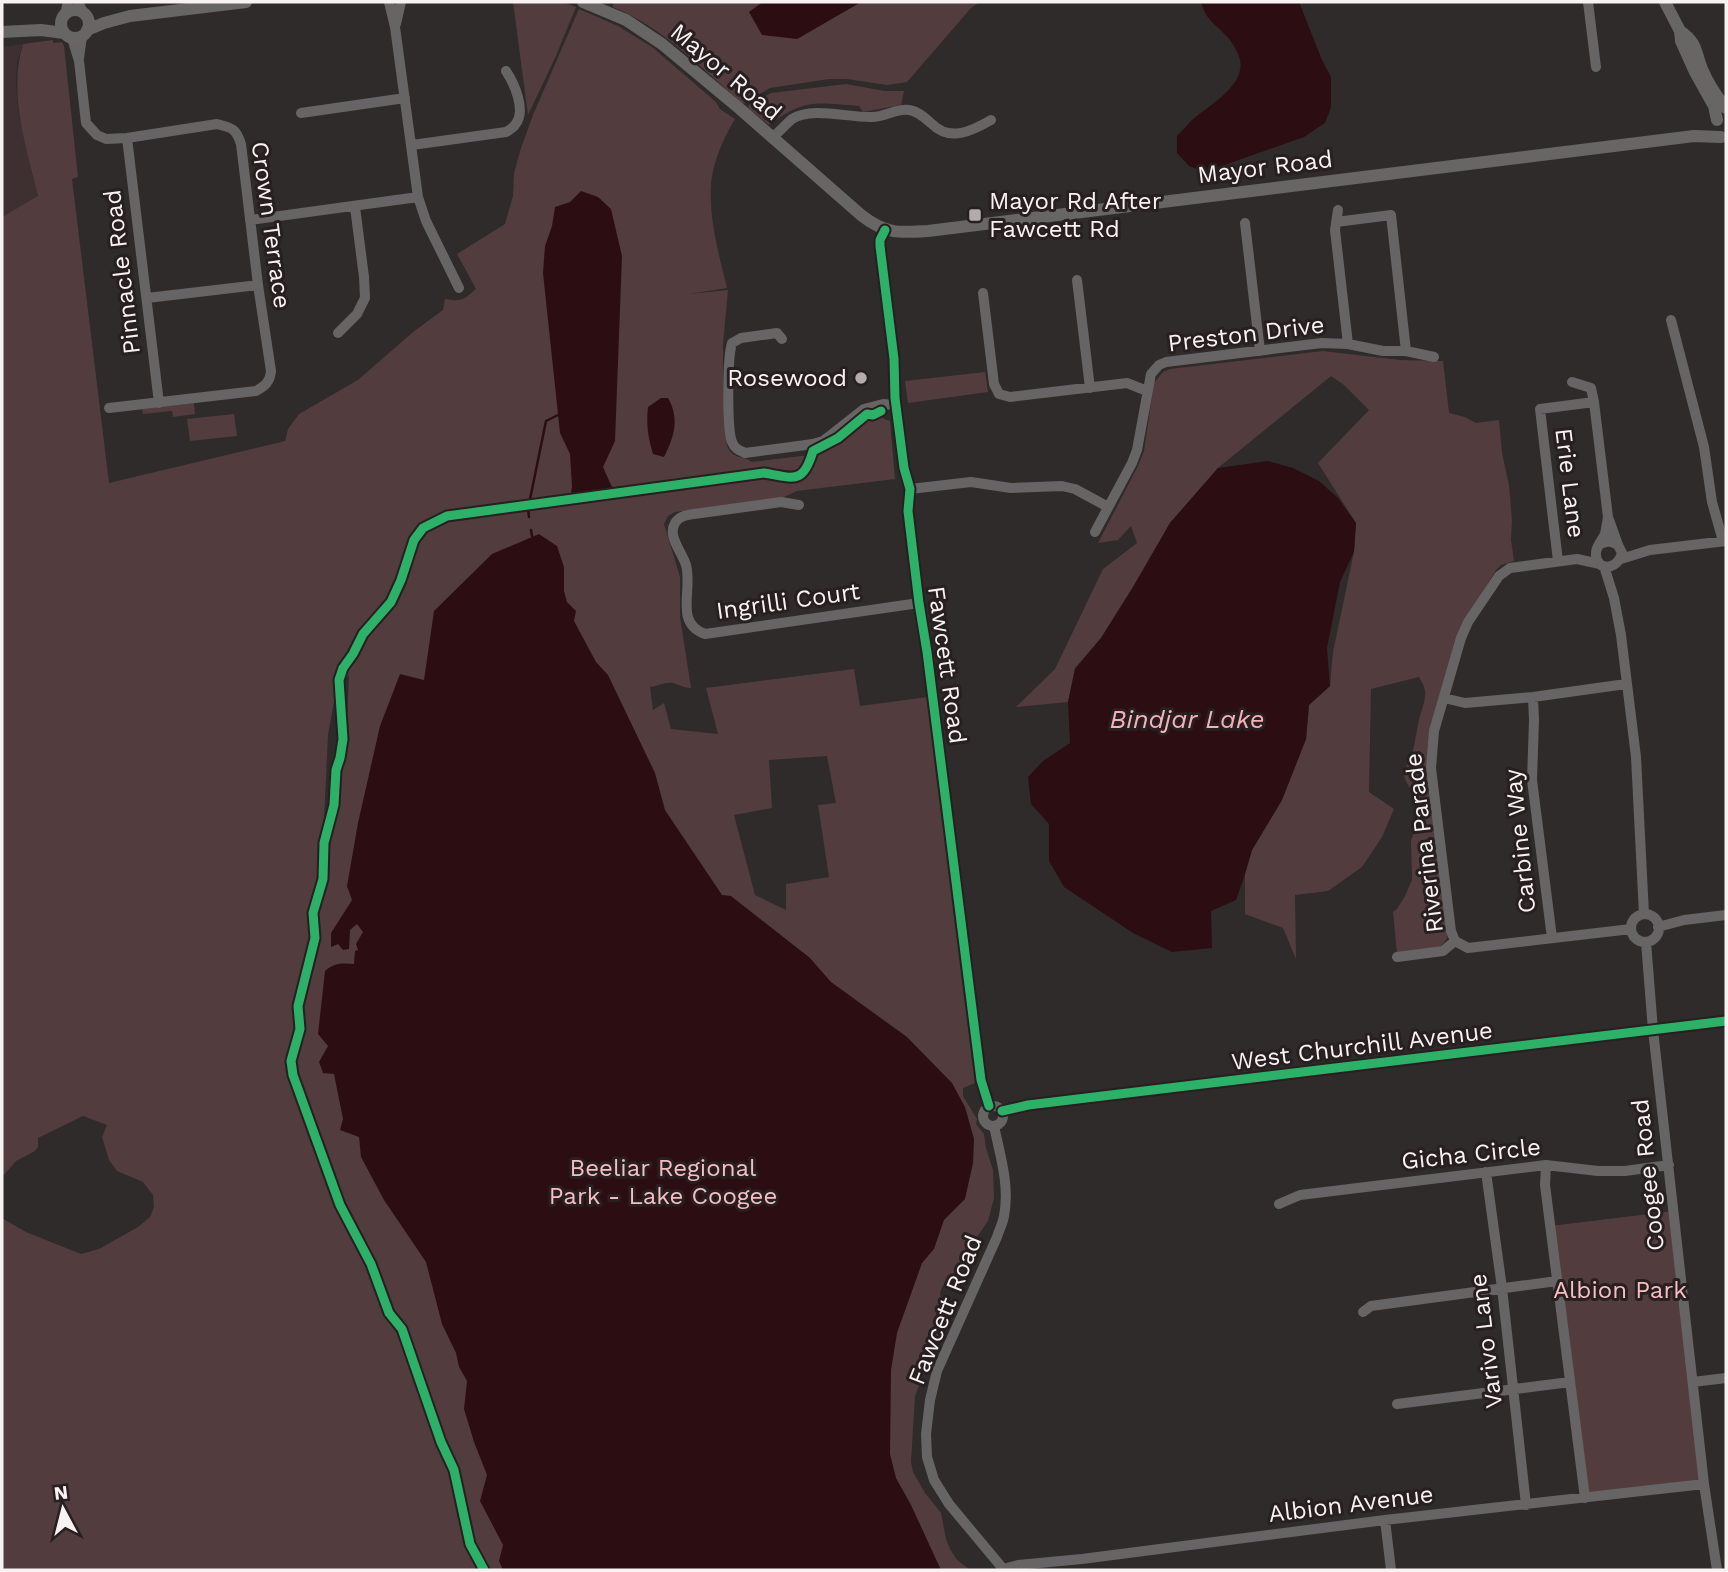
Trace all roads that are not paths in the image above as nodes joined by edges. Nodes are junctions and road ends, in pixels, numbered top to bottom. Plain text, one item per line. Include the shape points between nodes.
1 (246, 2) edge
2 (389, 2) edge
3 (401, 2) edge
4 (583, 2) edge
5 (1588, 2) edge
6 (1665, 2) edge
7 (66, 10) edge
8 (82, 10) edge
9 (130, 16) junction
10 (395, 27) junction
11 (8, 32) edge
12 (76, 34) junction
13 (1596, 67) dead end
14 (506, 71) dead end
15 (404, 98) junction
16 (301, 113) dead end
17 (1721, 117) edge
18 (991, 120) dead end
19 (1694, 135) junction
20 (127, 138) junction
21 (772, 138) junction
22 (1724, 139) edge
23 (412, 145) junction
24 (418, 197) junction
25 (355, 207) junction
26 (250, 220) junction
27 (1245, 223) dead end
28 (885, 230) junction
29 (1077, 280) dead end
30 (258, 285) junction
31 (459, 288) dead end
32 (983, 293) dead end
33 (147, 298) junction
34 (1671, 320) dead end
35 (338, 333) dead end
36 (782, 339) dead end
37 (1348, 344) junction
38 (1260, 351) junction
39 (1406, 351) junction
40 (1434, 357) dead end
41 (1572, 382) dead end
42 (1090, 388) junction
43 (1147, 391) junction
44 (159, 402) junction
45 (1594, 402) junction
46 (896, 405) junction
47 (109, 408) dead end
48 (910, 489) junction
49 (1712, 502) junction
50 (799, 505) dead end
51 (1108, 508) junction
52 (1608, 517) junction
53 (1096, 533) dead end
54 (1725, 541) edge
55 (1710, 543) junction
56 (1599, 546) junction
57 (1619, 554) junction
58 (1577, 559) junction
59 (1558, 561) junction
60 (1602, 565) junction
61 (1614, 598) junction
62 (919, 603) junction
63 (1626, 684) junction
64 (1533, 696) junction
65 (1444, 698) junction
66 (1644, 914) junction
67 (1726, 915) edge
68 (1658, 927) junction
69 (1631, 929) junction
70 (1552, 938) junction
71 (1455, 941) junction
72 (1646, 942) junction
73 (1397, 957) dead end
74 (1726, 1021) edge
75 (1653, 1030) junction
76 (989, 1106) junction
77 (1002, 1111) junction
78 (994, 1126) junction
79 (1546, 1165) junction
80 (1669, 1165) junction
81 (1486, 1172) junction
82 (1279, 1204) dead end
83 (1557, 1281) junction
84 (1502, 1288) junction
85 (1363, 1312) dead end
86 (1726, 1378) edge
87 (1570, 1382) junction
88 (1693, 1382) junction
89 (1513, 1389) junction
90 (1397, 1404) dead end
91 (1704, 1484) junction
92 (1585, 1498) junction
93 (1526, 1505) junction
94 (1385, 1520) junction
95 (1003, 1569) edge
96 (1391, 1570) edge
97 (1717, 1570) edge

1 - 9 main road
2 - 10 street
3 - 10 street
4 - 21 main road, Mayor Road via 625,20 662,44
5 - 13 street
6 - 17 main road via 1695,72
7 - 8 main road
7 - 11 main road via 51,22
7 - 12 main road via 61,27
8 - 9 main road
8 - 12 main road via 88,22
9 - 12 main road
10 - 15 street
11 - 12 main road
12 - 20 street, Crown Terrace via 86,123 107,139
14 - 23 street via 520,104 515,125 506,132
15 - 16 street
15 - 23 street
17 - 19 main road, Mayor Road
17 - 22 main road via 1716,131
18 - 21 street via 955,134 938,130 911,110 876,117 803,114
19 - 22 main road, Mayor Road
19 - 28 main road, Mayor Road via 928,231
20 - 26 street, Crown Terrace via 217,124 232,128 241,144
20 - 33 street, Pinnacle Road
21 - 28 main road, Mayor Road via 861,215
23 - 24 street
24 - 25 street
24 - 31 street
25 - 26 street
25 - 35 street via 365,298
26 - 30 street, Crown Terrace
27 - 38 street
28 - 46 street, Fawcett Road via 880,246
29 - 42 street
30 - 33 street
30 - 44 street, Crown Terrace via 271,371 265,386 256,391
32 - 42 street via 999,394 1010,397
33 - 44 street, Pinnacle Road
34 - 49 street via 1704,447
36 - 46 street via 777,334 732,343 728,382 735,448 745,453 813,444 863,409
37 - 38 street, Preston Drive
37 - 39 street, Preston Drive
37 - 39 street via 1337,216 1391,215
38 - 43 street, Preston Drive via 1166,362 1151,374
39 - 40 street, Preston Drive
41 - 45 street via 1591,388
42 - 43 street via 1127,383
43 - 51 street, Preston Drive via 1137,450
44 - 47 street, Crown Terrace
45 - 52 street
45 - 59 street, Erie Lane via 1540,409
46 - 48 street, Fawcett Road
48 - 51 street via 971,482 1012,488 1062,486
48 - 62 street, Fawcett Road via 908,511
49 - 54 street
49 - 55 street
50 - 62 street, Ingrilli Court via 781,502 681,516 675,522 672,533 688,578 687,615 696,630 705,634
51 - 53 street, Preston Drive
52 - 56 street
52 - 57 street
54 - 55 street
55 - 57 street
56 - 57 street via 1609,541
56 - 58 street
56 - 60 street via 1596,557
57 - 60 street via 1612,566
57 - 61 street
58 - 59 street
58 - 60 street
59 - 65 street, Riverina Parade via 1510,568 1499,576 1468,622
60 - 61 street
61 - 63 street
62 - 76 street, Fawcett Road via 981,1080
63 - 64 street
63 - 66 street via 1636,757
64 - 65 street via 1465,702
64 - 70 street, Carbine Way via 1532,780
65 - 71 street, Riverina Parade via 1434,731 1431,768
66 - 68 street via 1654,918
66 - 69 street via 1634,919
67 - 68 street
68 - 72 street via 1655,937
69 - 70 street, Riverina Parade
69 - 72 street
70 - 71 street, Riverina Parade via 1468,948
71 - 73 street via 1443,951
72 - 75 street, Coogee Road
74 - 75 street, West Churchill Avenue
75 - 77 street, West Churchill Avenue
75 - 80 street, Coogee Road
76 - 77 street
76 - 78 street via 983,1119
77 - 78 street via 1002,1120
78 - 95 street, Fawcett Road via 1005,1181 1004,1216 937,1371 926,1434 934,1480
79 - 80 street, Gicha Circle via 1625,1171
79 - 81 street, Gicha Circle
79 - 83 street
80 - 88 street, Coogee Road
81 - 82 street, Gicha Circle via 1300,1195
81 - 84 street, Varivo Lane
83 - 84 street
83 - 87 street
84 - 85 street via 1371,1306
84 - 89 street, Varivo Lane
86 - 88 street
87 - 89 street
87 - 92 street
88 - 91 street, Coogee Road
89 - 90 street
89 - 93 street, Varivo Lane
91 - 92 street, Albion Avenue
91 - 97 street, Coogee Road
92 - 93 street, Albion Avenue
93 - 94 street, Albion Avenue
94 - 95 street, Albion Avenue
94 - 96 street

